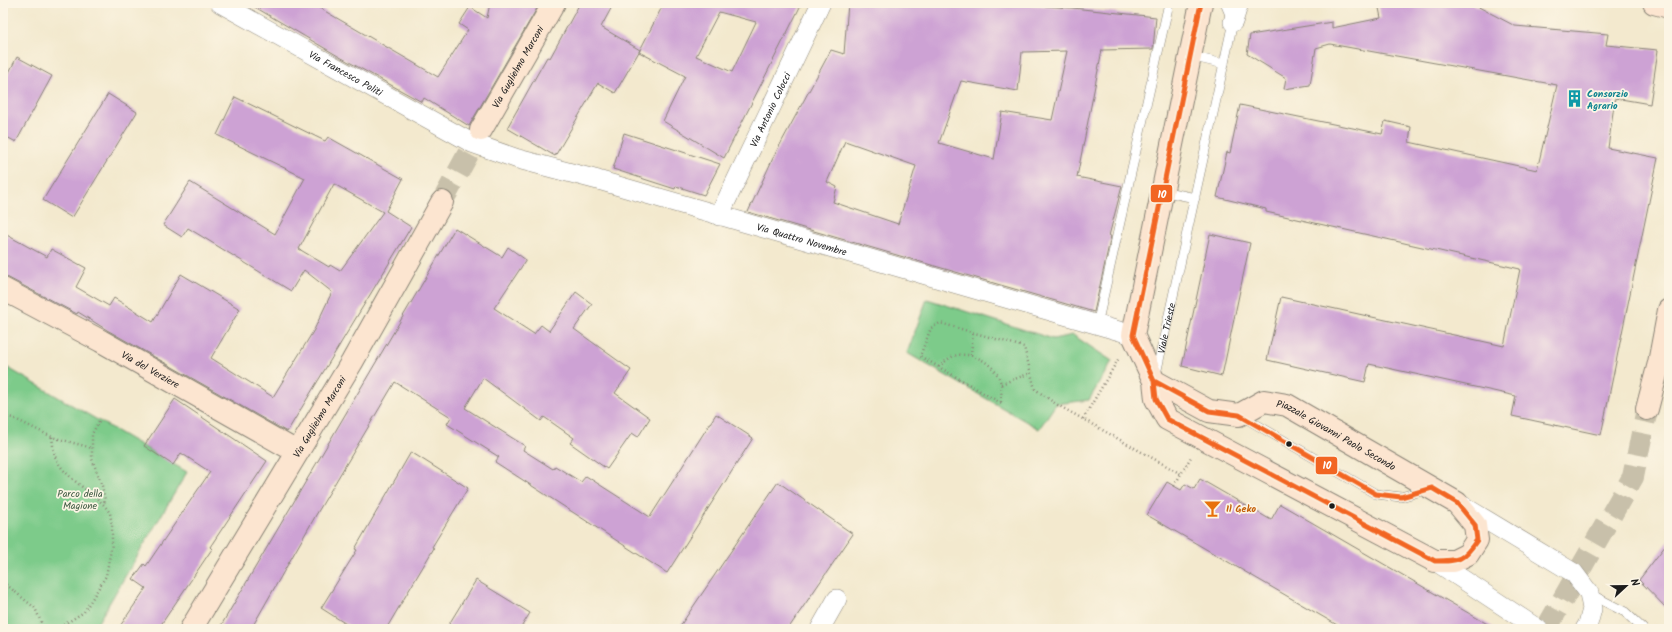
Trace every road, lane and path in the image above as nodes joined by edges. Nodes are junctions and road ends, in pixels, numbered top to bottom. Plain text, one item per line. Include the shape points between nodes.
1 (220, 3) edge
2 (554, 3) edge
3 (821, 3) edge
4 (1169, 3) edge
5 (1201, 3) edge
6 (1225, 3) edge
7 (1239, 3) edge
8 (1654, 3) edge
9 (1669, 7) edge
10 (1233, 22) junction
11 (1190, 56) junction
12 (1224, 64) junction
13 (476, 137) junction
14 (1162, 191) junction
15 (1194, 198) junction
16 (442, 202) tunnel mouth
17 (719, 216) junction
18 (3, 289) edge
19 (1669, 310) edge
20 (1097, 324) junction
21 (973, 332) junction
22 (1133, 335) junction
23 (971, 355) junction
24 (938, 367) junction
25 (1031, 373) junction
26 (1154, 381) junction
27 (1001, 384) junction
28 (1647, 410) tunnel mouth
29 (1239, 415) junction
30 (3, 416) edge
31 (1083, 419) junction
32 (100, 421) dead end
33 (52, 437) junction
34 (92, 448) junction
35 (297, 452) junction
36 (1193, 452) dead end
37 (1181, 474) junction
38 (1174, 486) dead end
39 (1432, 488) junction
40 (1457, 503) junction
41 (104, 505) junction
42 (1435, 561) junction
43 (3, 582) edge
44 (1589, 593) junction
45 (837, 599) dead end
46 (44, 629) edge
47 (57, 629) edge
48 (191, 629) edge
49 (820, 629) edge
50 (1538, 629) edge
51 (1585, 629) edge
52 (1643, 629) edge

1 - 13 street, Via Francesco Politi
2 - 13 street, Via Guglielmo Marconi
3 - 17 street, Via Antonio Colocci
4 - 20 lane
5 - 11 street
6 - 10 lane
7 - 10 street, Viale Trieste
8 - 9 street
10 - 12 lane, Viale Trieste
11 - 12 lane
11 - 14 street
12 - 15 lane, Viale Trieste
13 - 17 street, Via Quattro Novembre via 518,158
14 - 15 lane
14 - 22 street
15 - 26 lane, Viale Trieste
16 - 35 street, Via Guglielmo Marconi via 352,362
17 - 20 street, Via Quattro Novembre
18 - 35 street, Via del Verziere
19 - 28 street
20 - 22 street, Via Quattro Novembre
21 - 23 path
21 - 24 path via 940,323 931,328 920,356
21 - 25 path via 1024,347
22 - 26 street, Viale Trieste
22 - 31 path
23 - 24 path via 954,356
23 - 27 path via 996,370
24 - 27 path via 1001,403
25 - 27 path
25 - 31 path via 1035,390
26 - 29 street via 1209,411
26 - 42 street, Piazzale Giovanni Paolo Secondo via 1156,399 1166,418
29 - 39 lane via 1376,494 1401,497
29 - 39 street, Piazzale Giovanni Paolo Secondo via 1264,401 1287,405
30 - 33 path via 13,418
31 - 37 path
32 - 34 path via 92,434
33 - 34 path
33 - 41 path via 55,456 65,473
34 - 41 path via 92,459 102,486
35 - 48 street, Via Guglielmo Marconi
36 - 37 path
37 - 38 path
39 - 40 street, Piazzale Giovanni Paolo Secondo
40 - 42 street, Piazzale Giovanni Paolo Secondo via 1475,525 1477,540 1468,554 1454,561
40 - 44 street, Piazzale Giovanni Paolo Secondo via 1574,573
41 - 47 path via 110,513 112,525 112,544 106,576 84,612
42 - 50 street, Piazzale Giovanni Paolo Secondo
43 - 46 path via 35,608
44 - 51 street via 1592,609
44 - 52 lane via 1625,612
45 - 49 street

